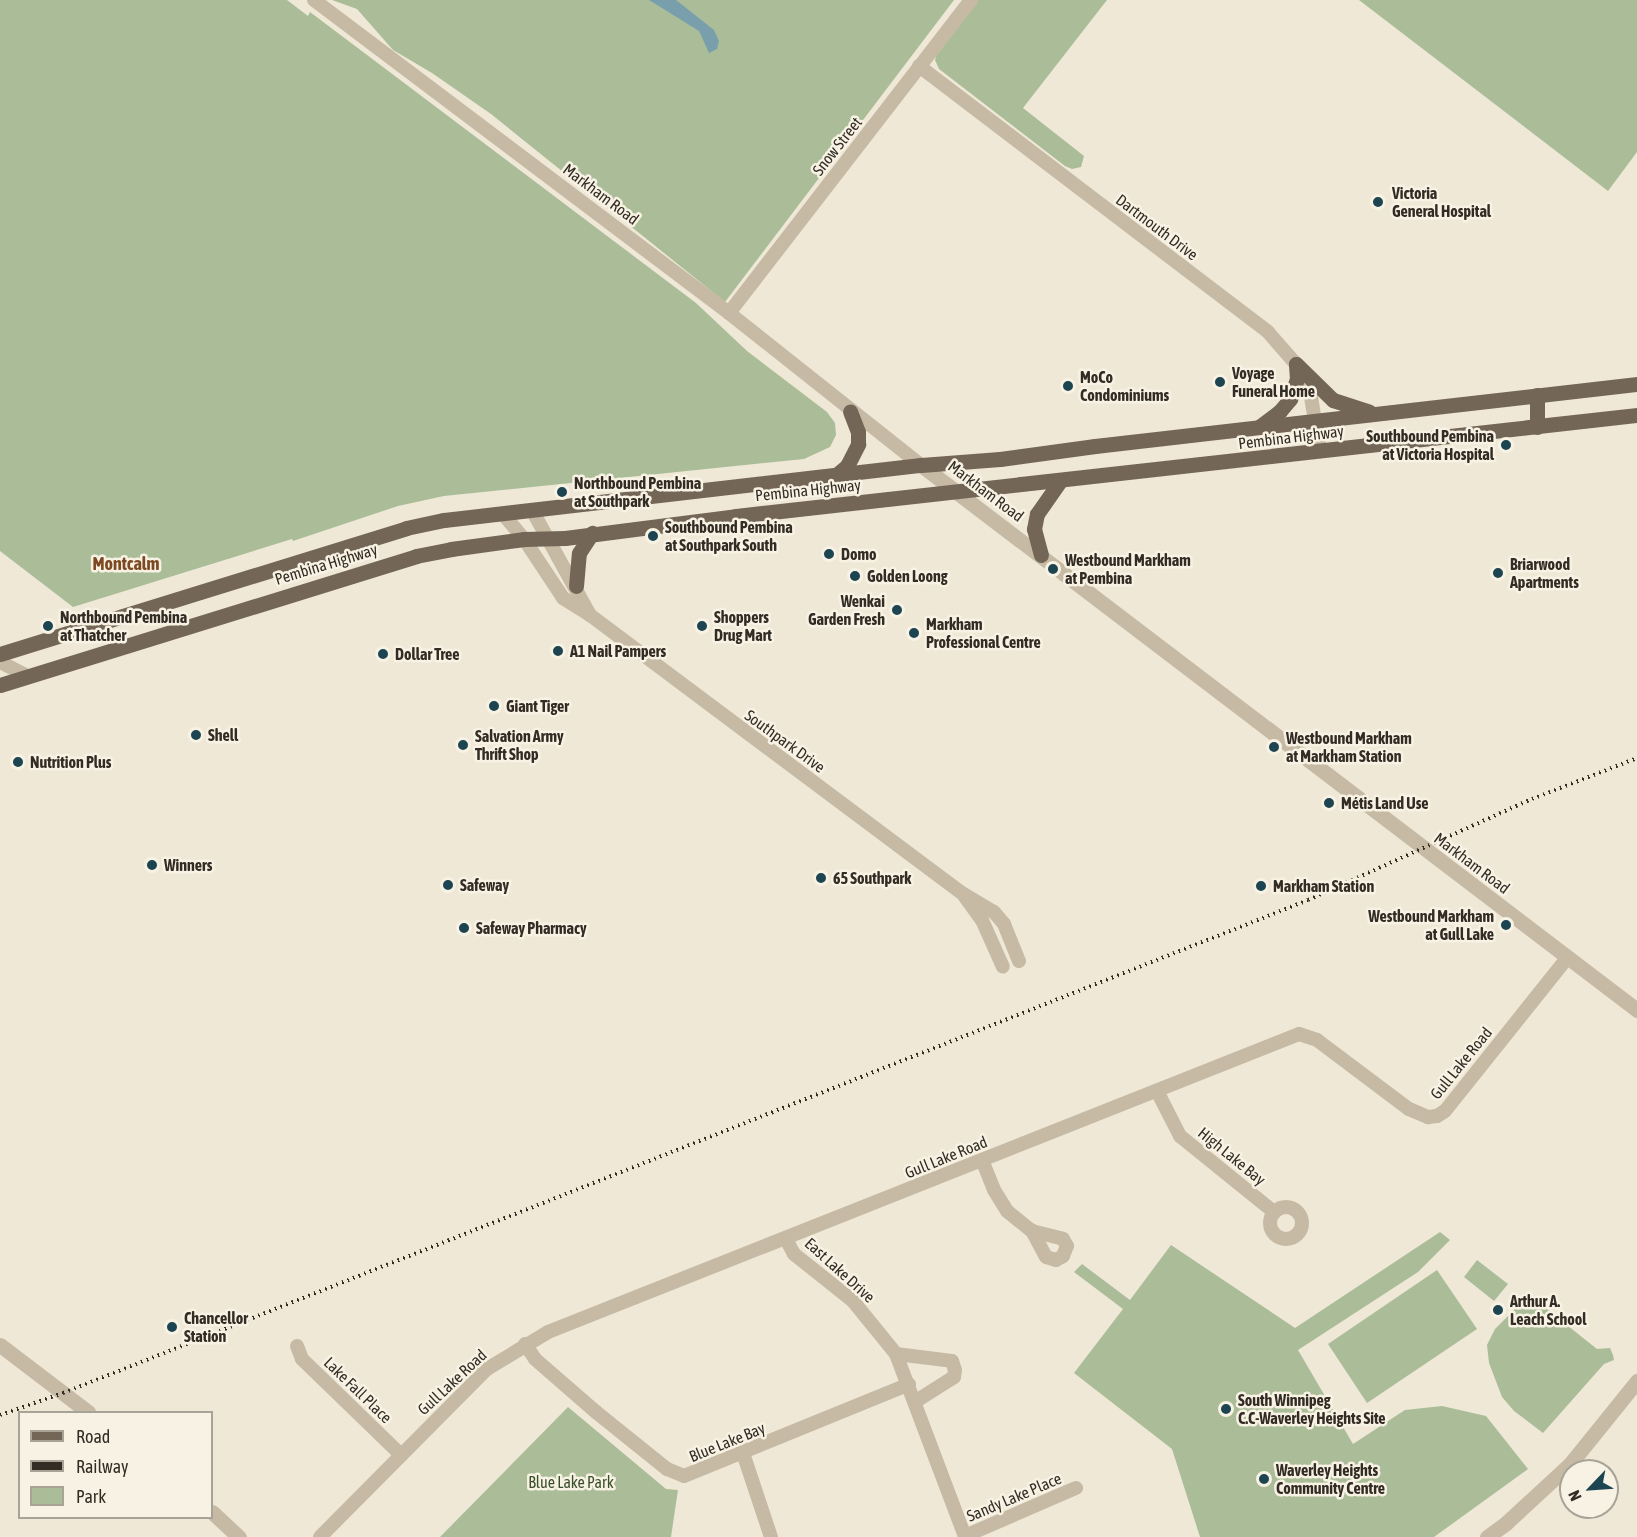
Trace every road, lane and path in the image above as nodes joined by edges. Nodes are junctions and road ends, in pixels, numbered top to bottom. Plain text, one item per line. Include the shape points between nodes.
1 (314, 0) edge
2 (971, 0) edge
3 (919, 66) junction
4 (729, 313) junction
5 (1296, 364) junction
6 (1637, 384) edge
7 (1537, 396) junction
8 (850, 411) junction
9 (1375, 414) junction
10 (1637, 415) edge
11 (1316, 421) junction
12 (1537, 426) junction
13 (1258, 427) junction
14 (1320, 451) junction
15 (921, 465) junction
16 (835, 476) junction
17 (1059, 482) junction
18 (958, 492) junction
19 (532, 510) junction
20 (503, 514) junction
21 (592, 533) junction
22 (548, 537) junction
23 (524, 539) junction
24 (1041, 555) junction
25 (576, 586) junction
26 (590, 615) junction
27 (0, 654) edge
28 (0, 662) edge
29 (27, 676) junction
30 (0, 685) edge
31 (962, 893) junction
32 (1567, 958) junction
33 (1019, 961) dead end
34 (1003, 967) dead end
35 (1637, 1010) edge
36 (1157, 1090) junction
37 (982, 1160) junction
38 (1274, 1212) dead end
39 (1032, 1232) dead end
40 (786, 1239) junction
41 (525, 1344) junction
42 (0, 1345) edge
43 (297, 1346) dead end
44 (896, 1354) junction
45 (1637, 1381) edge
46 (909, 1384) junction
47 (916, 1401) junction
48 (85, 1411) edge
49 (743, 1454) junction
50 (400, 1455) junction
51 (1076, 1488) dead end
52 (213, 1513) edge
53 (239, 1537) edge
54 (320, 1537) edge
55 (771, 1537) edge
56 (965, 1537) edge
57 (1487, 1537) edge

1 - 4 street, Markham Road
2 - 3 street, Snow Street
3 - 4 street, Snow Street
3 - 5 street, Dartmouth Drive via 1268,332
4 - 8 street, Markham Road
5 - 9 main road via 1333,400
5 - 11 street, Dartmouth Drive via 1310,390
5 - 13 main road via 1297,379 1290,399
6 - 7 main road, Pembina Highway
7 - 9 main road, Pembina Highway
7 - 12 main road
8 - 15 street, Markham Road
8 - 16 main road via 858,444 847,466
9 - 11 main road, Pembina Highway
10 - 12 main road, Pembina Highway
11 - 13 main road, Pembina Highway
11 - 14 street, Dartmouth Drive
12 - 14 main road, Pembina Highway
13 - 15 main road, Pembina Highway
14 - 17 main road, Pembina Highway
15 - 16 main road, Pembina Highway
15 - 18 street, Markham Road
16 - 19 main road, Pembina Highway
17 - 18 main road, Pembina Highway
17 - 24 main road via 1036,514 1034,529
18 - 21 main road, Pembina Highway
18 - 24 street, Markham Road
19 - 20 main road, Pembina Highway
19 - 22 street, Southpark Drive
20 - 23 street, Southpark Drive
20 - 27 main road, Pembina Highway via 406,528
21 - 22 main road, Pembina Highway
21 - 25 main road via 579,553
22 - 23 main road, Pembina Highway
22 - 25 street, Southpark Drive
23 - 26 street, Southpark Drive via 563,598
23 - 29 main road, Pembina Highway via 416,556
24 - 32 street, Markham Road
25 - 26 street, Southpark Drive
26 - 31 street, Southpark Drive
28 - 29 street
29 - 30 main road, Pembina Highway
31 - 33 street, Southpark Drive via 982,903 1004,924
31 - 34 street, Southpark Drive via 982,920
32 - 35 street, Markham Road
32 - 36 street, Gull Lake Road via 1445,1111 1437,1116 1428,1117 1409,1109 1317,1040 1299,1034
36 - 37 street, Gull Lake Road
36 - 38 street, High Lake Bay via 1180,1136
37 - 39 street via 1007,1211
37 - 40 street, Gull Lake Road
40 - 41 street, Gull Lake Road
40 - 44 street, East Lake Drive via 794,1254 853,1301
41 - 49 street, Blue Lake Bay via 535,1359 667,1469 691,1475
41 - 50 street, Gull Lake Road via 487,1369
42 - 48 street
43 - 50 street, Lake Fall Place via 302,1359
44 - 46 street, East Lake Drive
44 - 47 street via 952,1361 954,1377
45 - 57 street via 1570,1464
46 - 47 street, East Lake Drive
46 - 49 street, Blue Lake Bay
47 - 56 street, East Lake Drive
49 - 55 street
50 - 54 street, Gull Lake Road
51 - 56 street, Sandy Lake Place
52 - 53 street

